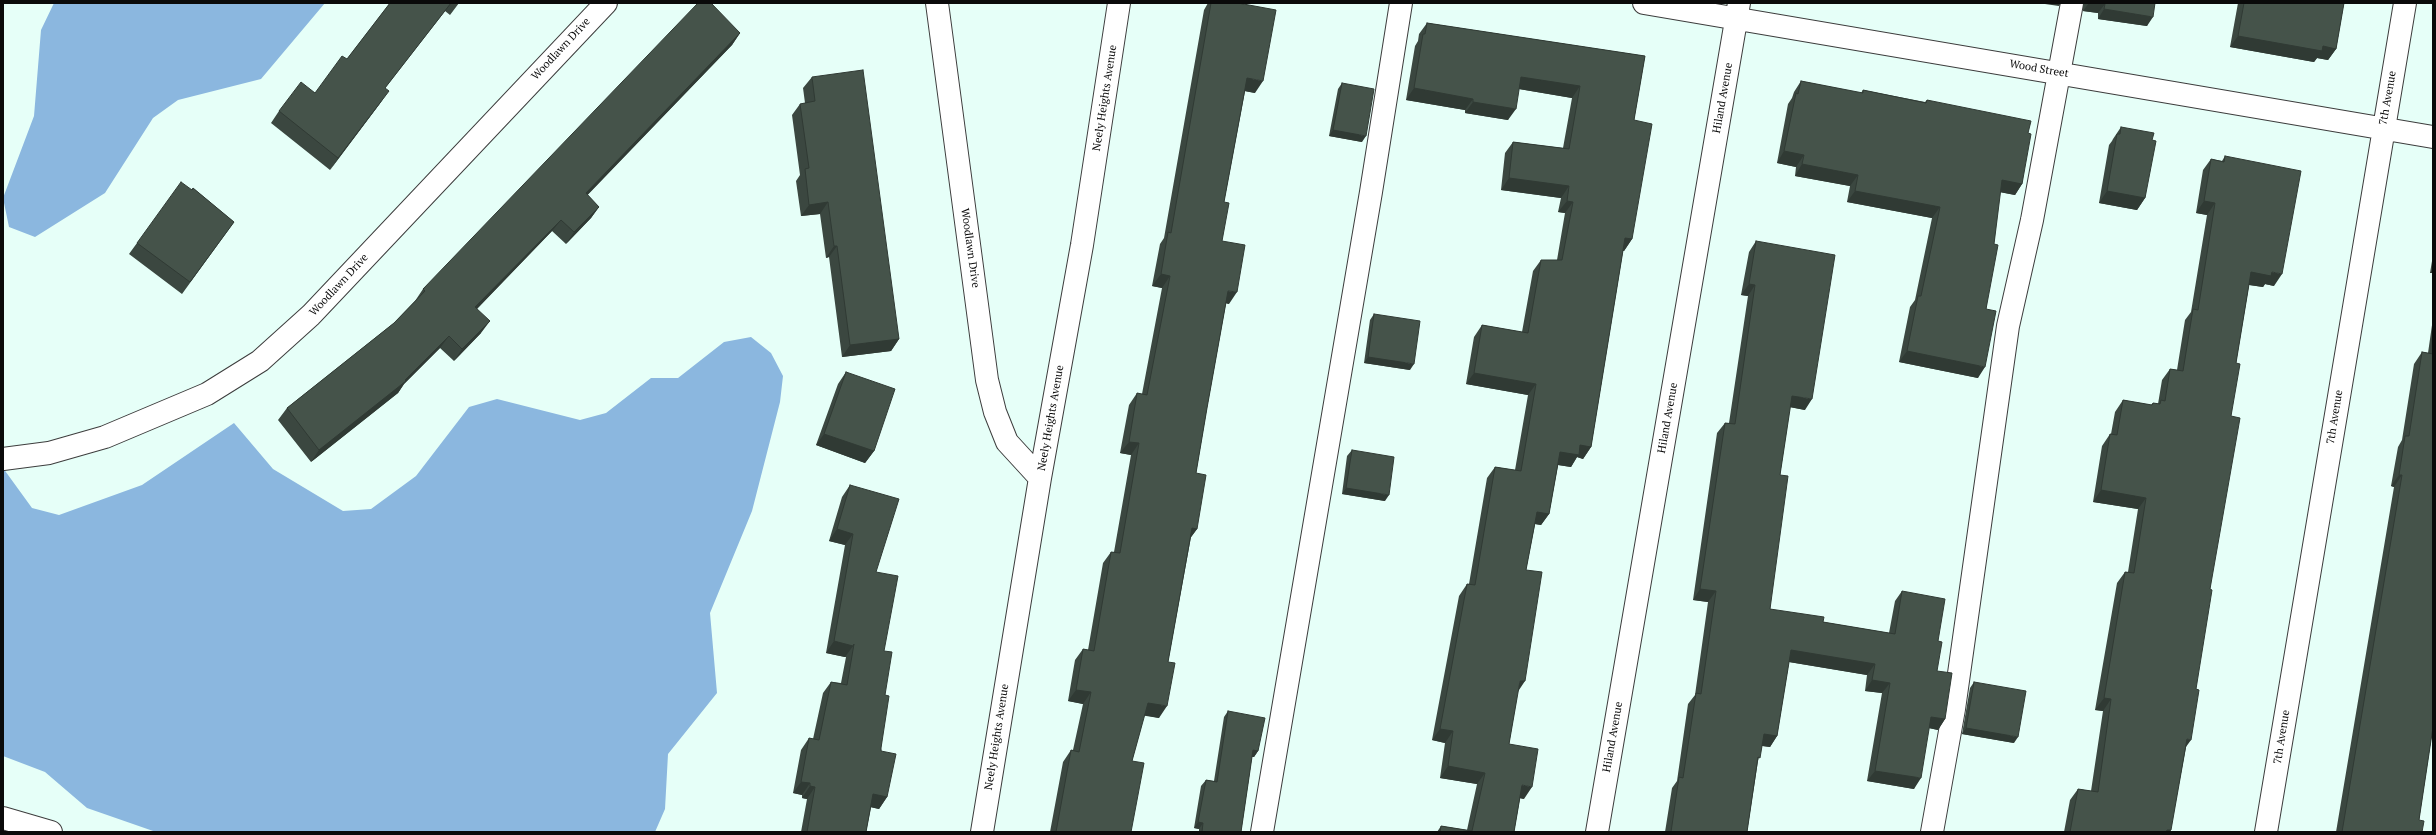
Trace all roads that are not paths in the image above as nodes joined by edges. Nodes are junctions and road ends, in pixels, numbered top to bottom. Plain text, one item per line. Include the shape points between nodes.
1 (606, 3) edge
2 (937, 3) edge
3 (1119, 3) edge
4 (1401, 3) edge
5 (1644, 3) edge
6 (2072, 3) edge
7 (2405, 3) edge
8 (1738, 10) edge
9 (2059, 73) junction
10 (2383, 129) junction
11 (2433, 137) edge
12 (3, 459) edge
13 (1040, 478) junction
14 (3, 818) edge
15 (51, 832) edge
16 (982, 832) edge
17 (1262, 832) edge
18 (1597, 832) edge
19 (1932, 832) edge
20 (2266, 832) edge

1 - 12 street, Woodlawn Drive via 312,315 260,360 207,394 105,437 49,453
2 - 13 street, Woodlawn Drive via 987,380 995,412 1007,442
3 - 13 street, Neely Heights Avenue via 1082,245
4 - 17 street
5 - 8 street, Wood Street
6 - 9 street
7 - 10 street, 7th Avenue
8 - 9 street, Wood Street
8 - 18 street, Hiland Avenue
9 - 10 street, Wood Street
9 - 19 street via 2032,220 2008,326 1954,709
10 - 11 street, Wood Street
10 - 20 street, 7th Avenue
13 - 16 street, Neely Heights Avenue
14 - 15 street

